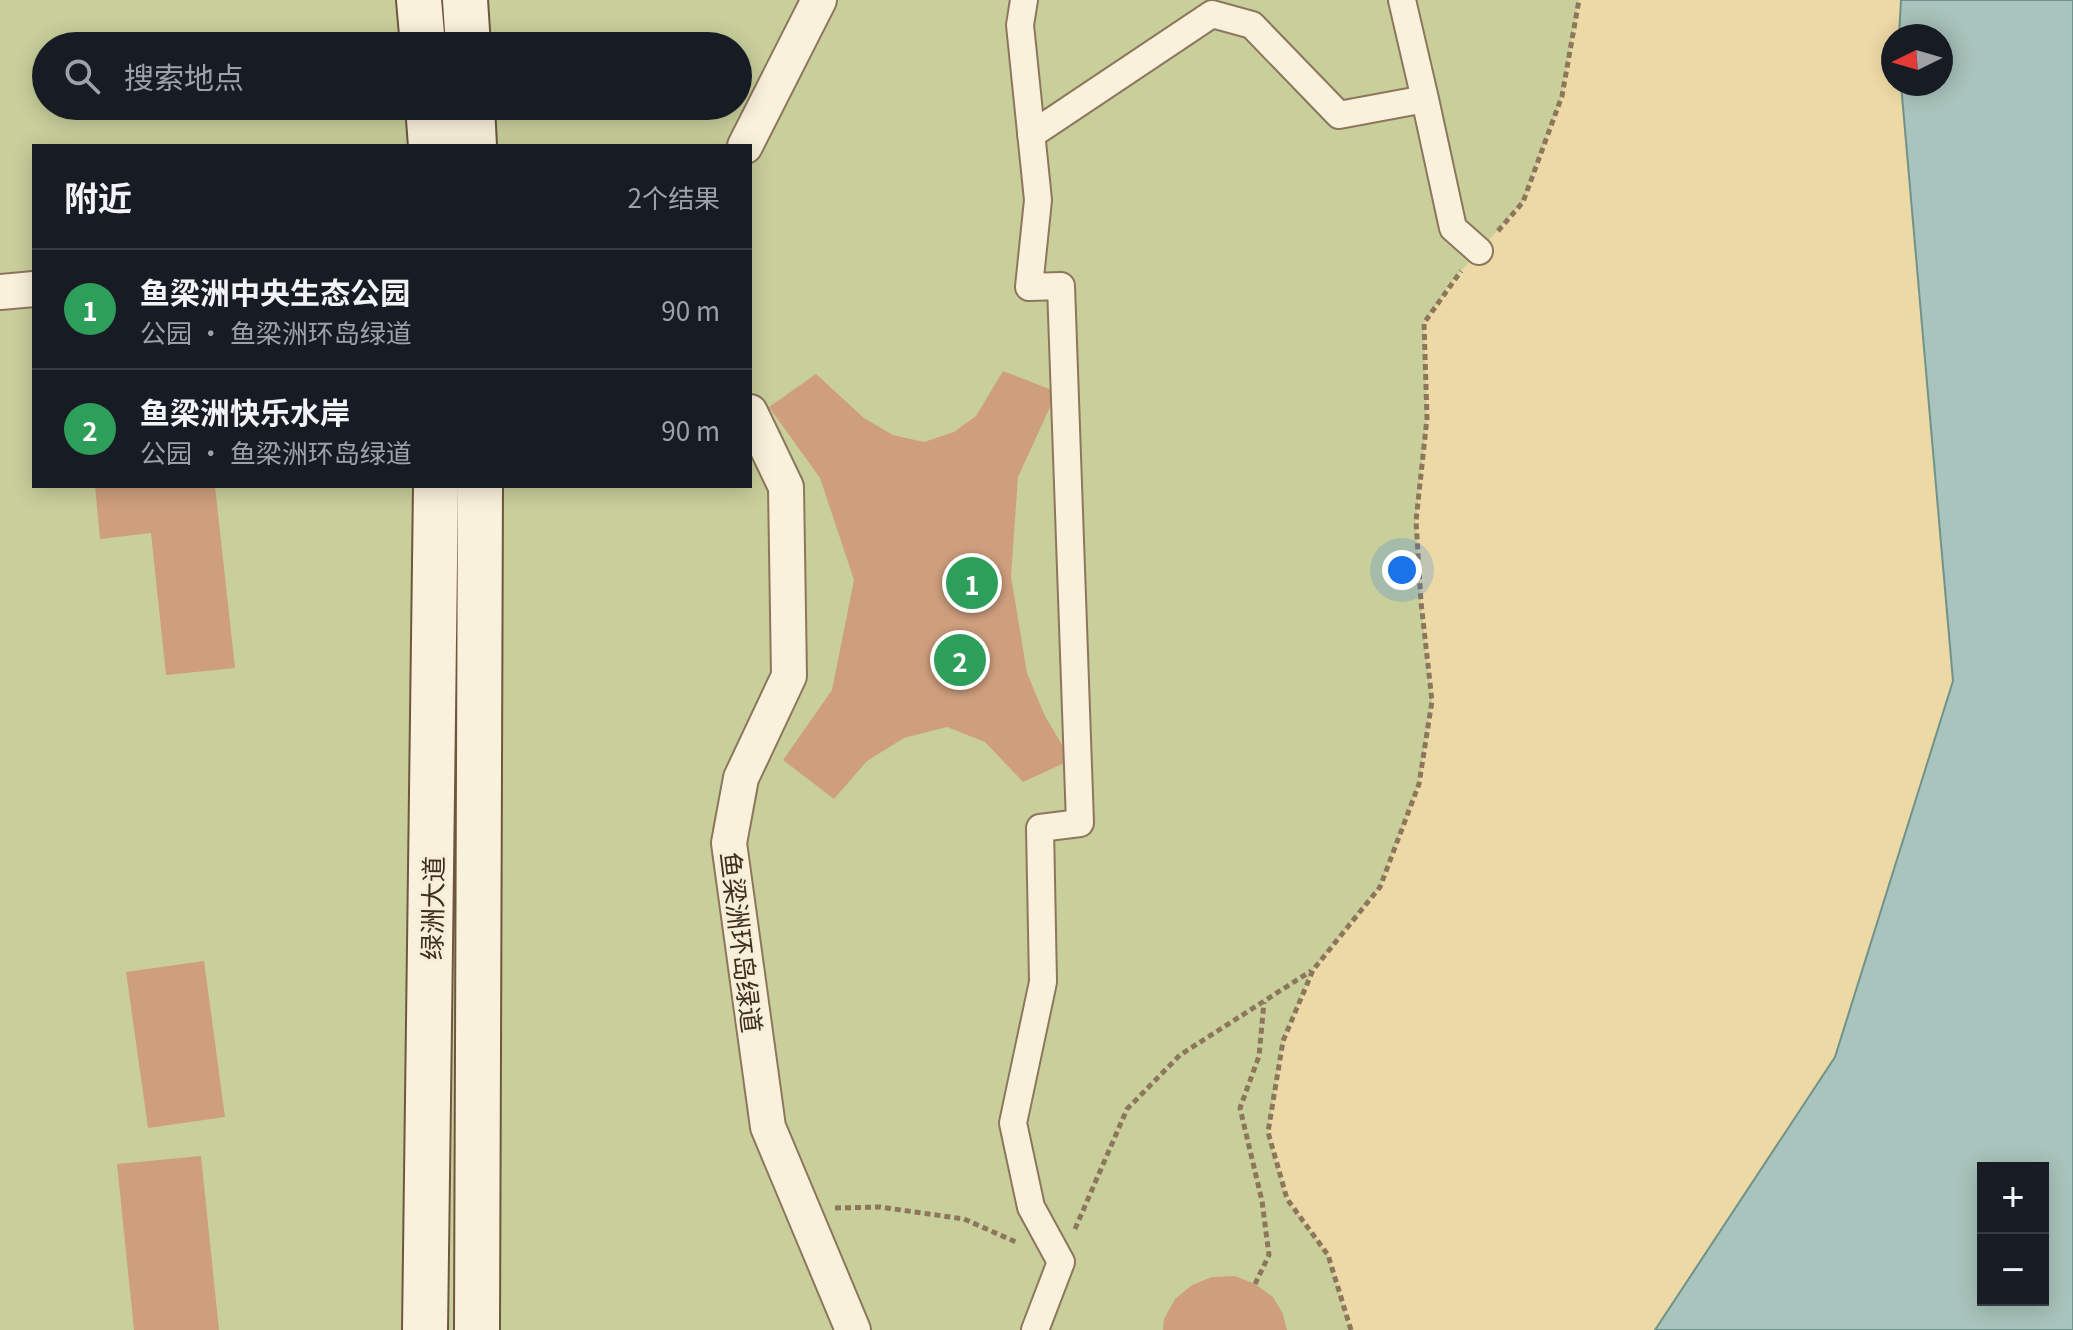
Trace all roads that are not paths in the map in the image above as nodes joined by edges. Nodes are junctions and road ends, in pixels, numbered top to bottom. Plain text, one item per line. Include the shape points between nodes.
1 (419, 0) edge
2 (465, 0) edge
3 (819, 0) edge
4 (1024, 0) edge
5 (1402, 0) edge
6 (1215, 7) edge
7 (422, 32) edge
8 (467, 32) edge
9 (1425, 99) junction
10 (429, 120) edge
11 (473, 120) edge
12 (1031, 135) junction
13 (431, 144) edge
14 (474, 144) edge
15 (746, 144) edge
16 (1479, 251) road end
17 (32, 289) edge
18 (0, 292) edge
19 (752, 416) edge
20 (436, 488) edge
21 (480, 488) edge
22 (425, 1330) edge
23 (477, 1330) edge
24 (853, 1330) edge
25 (1035, 1330) edge

1 - 7 main road
2 - 8 main road
3 - 15 street
4 - 12 street via 1020,25
5 - 9 street
6 - 9 street via 1252,25 1339,115
6 - 12 street
9 - 16 street via 1453,228
10 - 13 main road
11 - 14 main road
12 - 25 street via 1038,200 1029,287 1061,286 1080,823 1040,828 1043,982 1013,1123 1031,1207 1061,1262
17 - 18 street
19 - 24 street, 鱼梁洲环岛绿道 via 786,487 789,676 741,778 729,843 768,1127
20 - 22 main road, 绿洲大道
21 - 23 main road, 绿洲大道

